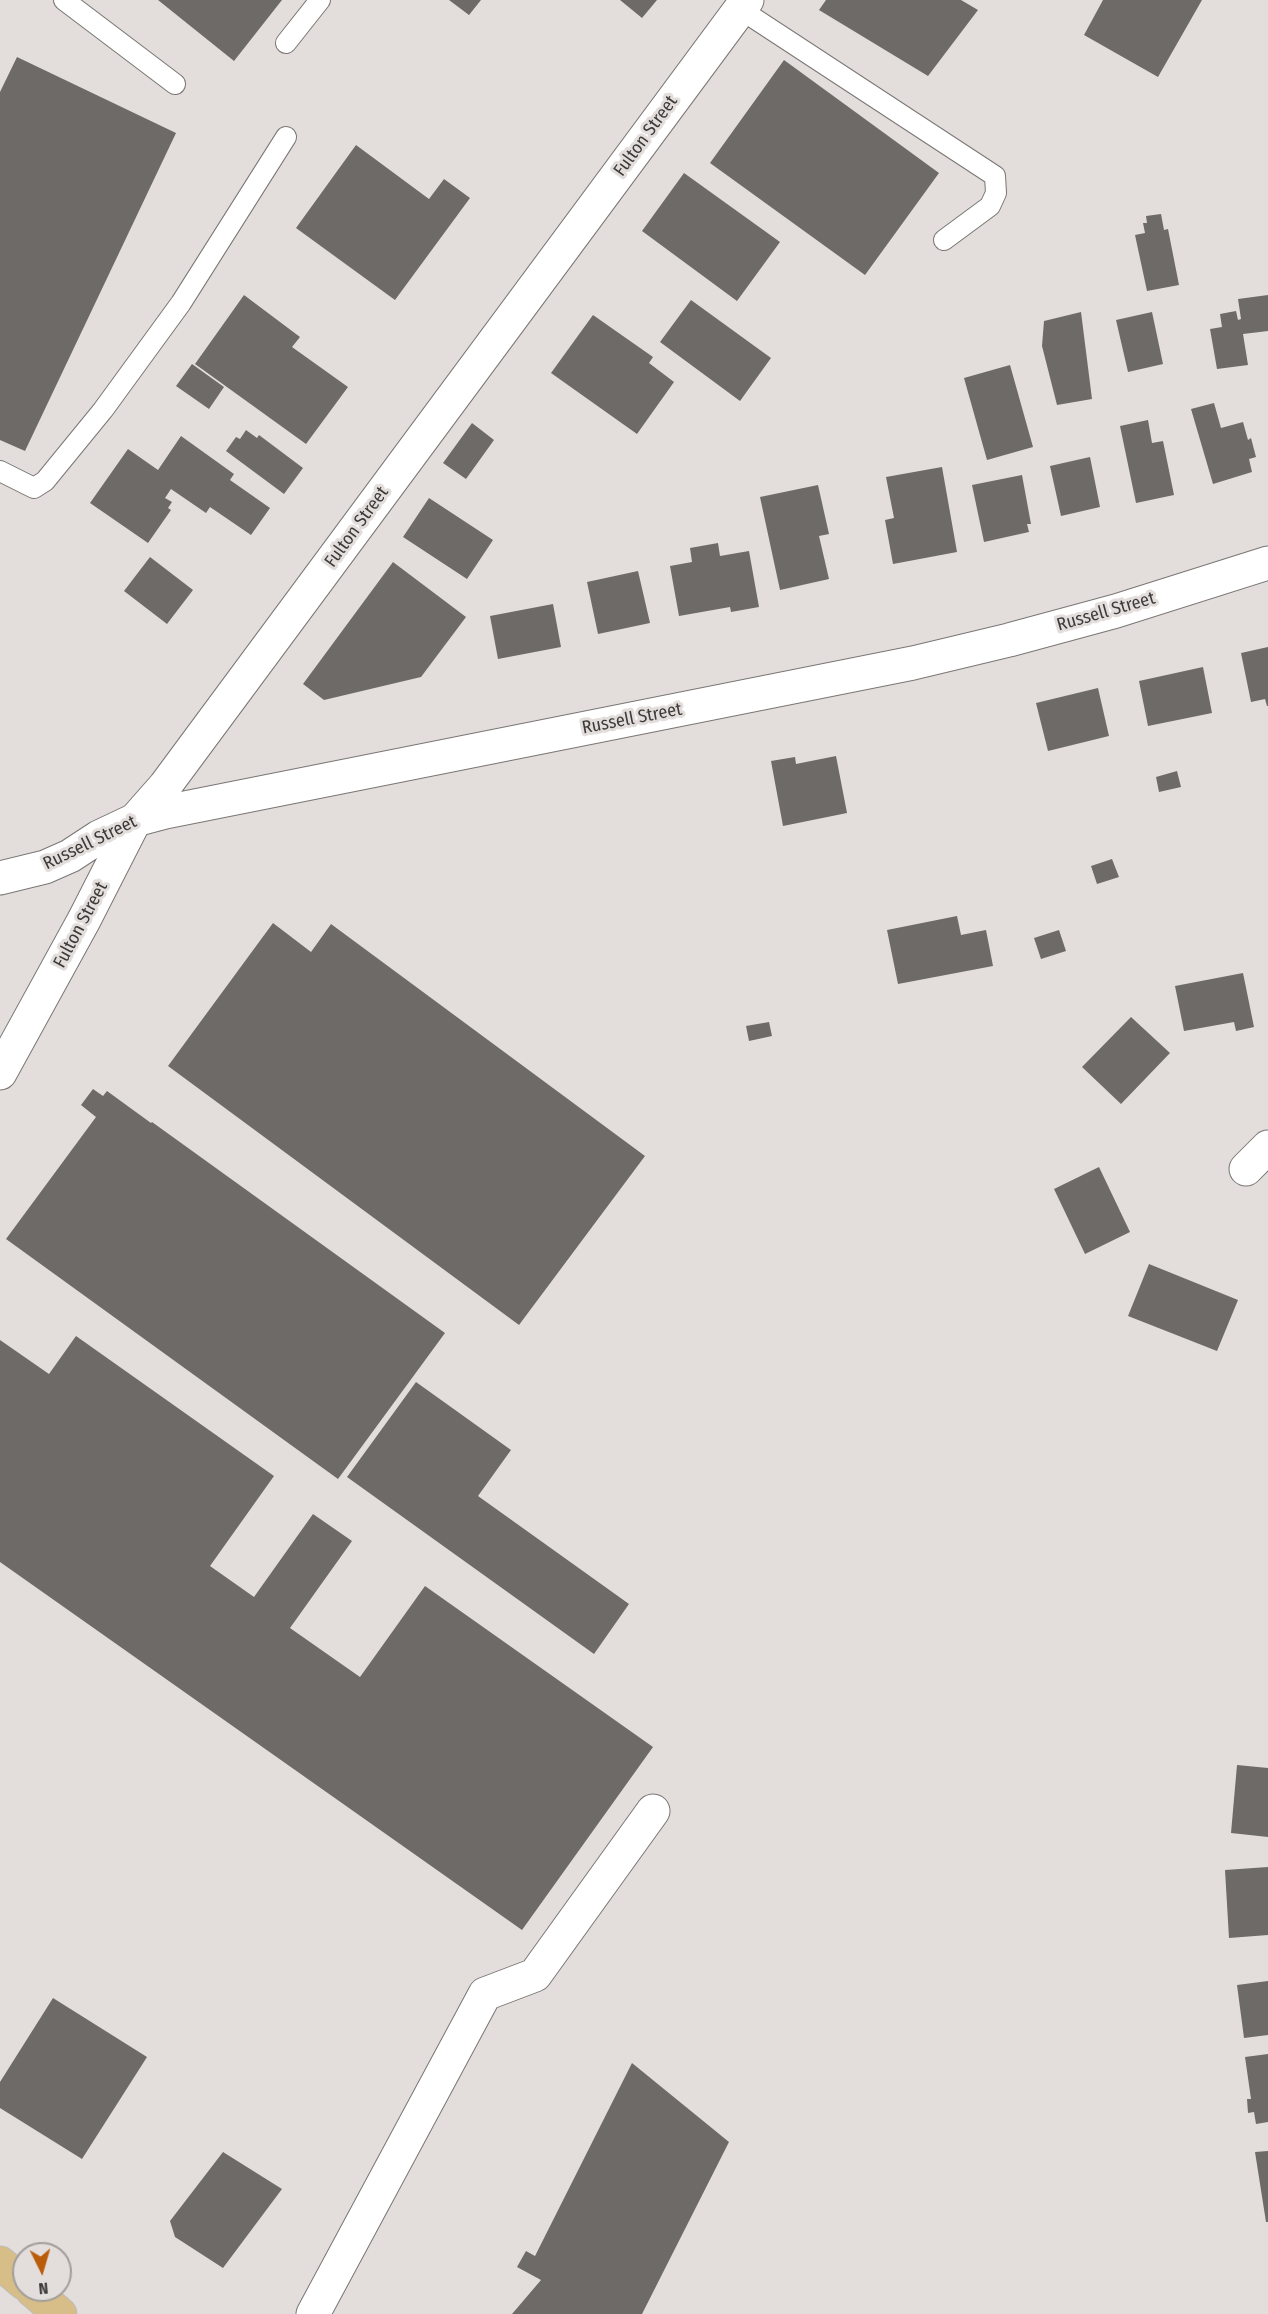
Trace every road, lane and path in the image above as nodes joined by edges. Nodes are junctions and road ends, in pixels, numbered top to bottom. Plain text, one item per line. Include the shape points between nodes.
1 (64, 0) edge
2 (320, 0) edge
3 (743, 5) edge
4 (286, 43) dead end
5 (175, 84) dead end
6 (286, 137) dead end
7 (944, 240) dead end
8 (0, 471) edge
9 (1268, 562) edge
10 (135, 820) junction
11 (0, 879) edge
12 (0, 1073) edge
13 (653, 1810) dead end
14 (0, 2263) edge
15 (12, 2273) edge
16 (46, 2302) edge
17 (60, 2314) edge
18 (314, 2314) edge

1 - 5 lane
2 - 4 lane
3 - 7 lane via 995,176 996,193 990,206
3 - 10 street, Fulton Street via 165,786
6 - 8 lane via 181,303 45,481 33,488
9 - 10 street, Russell Street via 1116,610 913,663
10 - 11 street, Russell Street via 45,867
10 - 12 street, Fulton Street
13 - 18 street via 536,1975 485,1994
14 - 15 main road
16 - 17 main road

